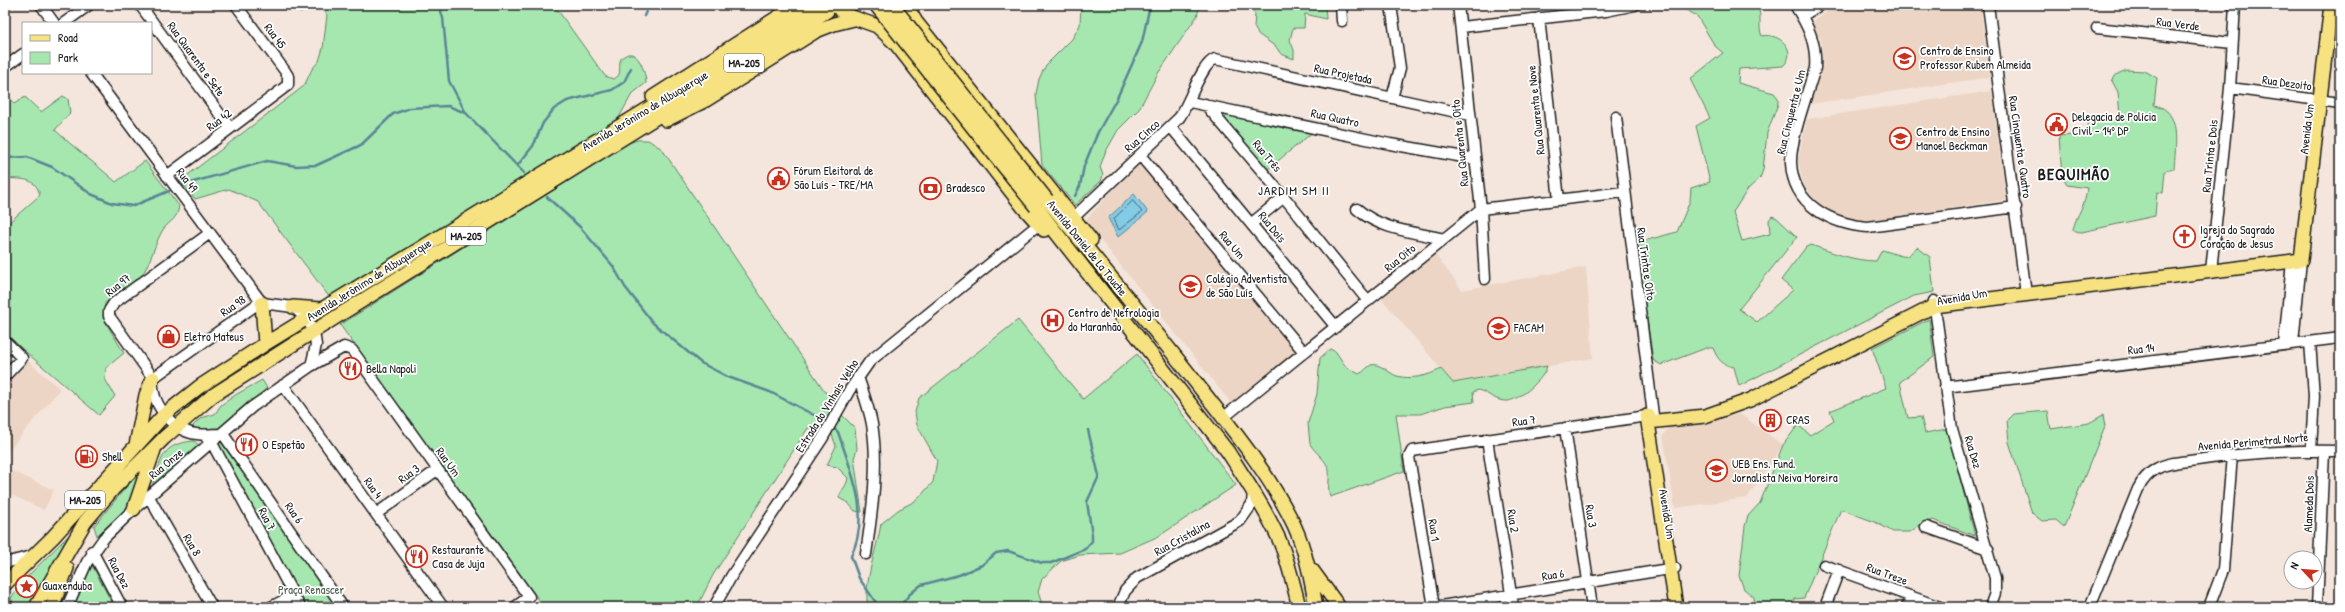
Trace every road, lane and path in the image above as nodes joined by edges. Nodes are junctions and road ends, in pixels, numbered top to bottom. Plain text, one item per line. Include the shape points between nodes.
1 (41, 5) edge
2 (89, 5) edge
3 (140, 5) edge
4 (236, 5) edge
5 (797, 5) edge
6 (876, 5) edge
7 (892, 5) edge
8 (896, 5) edge
9 (906, 5) edge
10 (1340, 5) edge
11 (1392, 5) edge
12 (1458, 5) edge
13 (1635, 5) edge
14 (1795, 5) edge
15 (1820, 5) edge
16 (1988, 5) edge
17 (2235, 5) edge
18 (2322, 5) edge
19 (2331, 5) edge
20 (826, 7) edge
21 (1605, 8) edge
22 (1802, 16) junction
23 (1539, 18) junction
24 (859, 20) junction
25 (1342, 21) dead end
26 (53, 22) edge
27 (65, 22) edge
28 (1460, 27) junction
29 (2097, 28) dead end
30 (2232, 43) junction
31 (22, 55) edge
32 (1210, 61) joint
33 (5, 67) edge
34 (92, 74) edge
35 (288, 85) joint
36 (2230, 88) junction
37 (1392, 98) junction
38 (2315, 100) junction
39 (1190, 102) junction
40 (2340, 103) edge
41 (1206, 104) junction
42 (1470, 115) junction
43 (1616, 117) dead end
44 (1171, 127) junction
45 (230, 128) junction
46 (615, 136) junction
47 (1140, 155) junction
48 (1475, 159) junction
49 (167, 176) junction
50 (1624, 192) junction
51 (1284, 197) junction
52 (1559, 200) junction
53 (2016, 207) junction
54 (1357, 209) dead end
55 (1481, 209) junction
56 (1074, 217) junction
57 (1252, 223) junction
58 (1039, 224) junction
59 (210, 233) junction
60 (1444, 239) junction
61 (2297, 256) junction
62 (2211, 267) junction
63 (1485, 279) dead end
64 (2025, 290) junction
65 (1101, 291) junction
66 (1368, 301) junction
67 (262, 303) junction
68 (1934, 303) junction
69 (293, 307) junction
70 (321, 309) junction
71 (306, 318) junction
72 (1149, 323) junction
73 (1336, 327) junction
74 (314, 332) junction
75 (2340, 338) edge
76 (5, 341) edge
77 (2310, 342) junction
78 (265, 344) junction
79 (2288, 344) junction
80 (344, 347) joint
81 (1304, 352) junction
82 (311, 366) junction
83 (5, 376) edge
84 (858, 377) junction
85 (153, 378) junction
86 (282, 385) junction
87 (1945, 387) junction
88 (165, 414) junction
89 (1223, 418) junction
90 (1651, 419) junction
91 (177, 426) junction
92 (1565, 428) junction
93 (223, 434) junction
94 (201, 435) junction
95 (1487, 439) junction
96 (212, 443) junction
97 (136, 445) junction
98 (155, 447) junction
99 (2311, 450) junction
100 (2324, 451) junction
101 (2340, 451) edge
102 (2232, 455) junction
103 (1409, 457) joint
104 (437, 470) junction
105 (113, 489) junction
106 (1253, 491) junction
107 (149, 496) junction
108 (134, 509) junction
109 (376, 514) junction
110 (1926, 527) dead end
111 (1988, 549) junction
112 (92, 551) junction
113 (866, 554) dead end
114 (34, 555) junction
115 (1306, 560) junction
116 (5, 563) edge
117 (1824, 565) dead end
118 (1672, 568) junction
119 (1839, 570) junction
120 (1589, 582) junction
121 (5, 584) edge
122 (294, 595) junction
123 (1511, 595) junction
124 (1911, 596) junction
125 (5, 605) edge
126 (441, 606) edge
127 (9, 607) edge
128 (36, 607) edge
129 (52, 607) edge
130 (68, 607) edge
131 (122, 607) edge
132 (212, 607) edge
133 (271, 607) edge
134 (300, 607) edge
135 (343, 607) edge
136 (515, 607) edge
137 (714, 607) edge
138 (1118, 607) edge
139 (1298, 607) edge
140 (1316, 607) edge
141 (1339, 607) edge
142 (1434, 607) edge
143 (1513, 607) edge
144 (1592, 607) edge
145 (1676, 607) edge
146 (1681, 607) edge
147 (1825, 607) edge
148 (1907, 607) edge
149 (1940, 607) edge
150 (1990, 607) edge
151 (2090, 607) edge
152 (2209, 607) edge
153 (2317, 607) edge

1 - 26 street
2 - 27 street
3 - 45 street, Rua Quarenta e Sete
4 - 35 street, Rua 45 via 285,71
5 - 46 main road via 674,82
6 - 65 main road, Avenida Daniel de La Touche, bridge
7 - 72 main road, Avenida Daniel de La Touche, bridge via 1047,200
8 - 24 main road via 883,16
9 - 56 main road via 916,22
10 - 25 street
11 - 37 street via 1400,68
12 - 28 street, Rua Quarenta e Oito
13 - 21 street
14 - 22 street, Rua Cinquenta e Um
15 - 22 street
16 - 53 street, Rua Cinquenta e Quatro
17 - 30 street, Rua Trinta e Dois
18 - 38 main road, Avenida Um
19 - 38 main road, Avenida Um
20 - 24 main road
20 - 46 main road, Avenida Jerônimo de Albuquerque / MA-205
21 - 23 street
22 - 53 street, Rua Cinquenta e Um via 1814,43 1815,68 1794,142 1791,163 1799,192 1818,212 1842,223 1868,227
23 - 28 street
23 - 52 street, Rua Quarenta e Nove
24 - 46 main road via 834,24 816,31 706,100
24 - 58 main road via 877,26 896,44
28 - 42 street, Rua Quarenta e Oito
29 - 30 street, Rua Verde
30 - 36 street, Rua Trinta e Dois
31 - 33 street
32 - 37 street, Rua Projetada via 1221,60
32 - 39 street, Rua Cinco
34 - 49 street, Rua 49
35 - 45 street, Rua 42
36 - 38 street, Rua Dezoito
36 - 62 street, Rua Trinta e Dois
37 - 42 street, Rua Projetada
38 - 40 street, Rua Dezoito
38 - 61 main road, Avenida Um
39 - 41 street, Rua Quatro
39 - 44 street, Rua Cinco
41 - 48 street, Rua Quatro via 1390,144
41 - 51 street, Rua Três
42 - 48 street, Rua Quarenta e Oito
43 - 50 street, Rua Trinta e Oito
44 - 47 street, Rua Cinco
44 - 57 street, Rua Dois
45 - 49 street, Rua 42
46 - 70 main road, Avenida Jerônimo de Albuquerque / MA-205
46 - 74 main road, Avenida Jerônimo de Albuquerque / MA-205
47 - 56 street, Rua Cinco
47 - 81 street, Rua Um
48 - 55 street, Rua Quarenta e Oito
49 - 59 street, Rua 49
50 - 52 street
50 - 90 street, Rua Trinta e Oito
51 - 57 street
51 - 66 street, Rua Três
52 - 55 street
53 - 64 street, Rua Cinquenta e Quatro
54 - 60 street via 1381,225
55 - 60 street, Rua Oito
55 - 63 street, Rua Quarenta e Oito
56 - 72 main road
57 - 73 street, Rua Dois
58 - 65 main road
58 - 84 street, Estrada do Vinhais Velho via 877,354
59 - 67 street, Rua 49
59 - 85 street, Rua 97 via 114,303 109,311 109,316
60 - 66 street, Rua Oito
61 - 62 main road, Avenida Um
61 - 79 street, Avenida Um
62 - 64 main road, Avenida Um
64 - 68 main road, Avenida Um
65 - 106 main road, Avenida Daniel de La Touche via 1228,452
66 - 73 street, Rua Oito
67 - 69 street, Rua 98
67 - 78 main road
67 - 85 street, Rua 98
68 - 87 street, Rua Dez
68 - 90 main road, Avenida Um via 1873,329 1747,395 1706,409
69 - 70 main road
69 - 71 street
70 - 71 main road, Avenida Jerônimo de Albuquerque / MA-205
71 - 74 street
71 - 78 main road, Avenida Jerônimo de Albuquerque / MA-205
72 - 89 main road, Avenida Daniel de La Touche
73 - 81 street, Rua Oito
74 - 82 street via 316,350
74 - 91 main road, Avenida Jerônimo de Albuquerque / MA-205 via 225,388
75 - 77 street, Rua 14
76 - 83 street via 22,358
77 - 79 street, Rua 14
77 - 99 street via 2314,396
78 - 88 main road, Avenida Jerônimo de Albuquerque / MA-205 via 199,387
79 - 87 street, Rua 14
80 - 82 street, Rua Onze
80 - 104 street, Rua Um via 352,350
81 - 89 street, Rua Oito
82 - 86 street, Rua Onze
84 - 113 street via 872,423 875,450 873,510
84 - 137 street, Estrada do Vinhais Velho via 822,439 732,575
85 - 88 street via 154,397
85 - 97 main road via 146,395
86 - 93 street, Rua Onze via 252,407
86 - 109 street, Rua 4
87 - 111 street, Rua Dez via 1952,429
88 - 91 street
88 - 97 main road, Avenida Jerônimo de Albuquerque / MA-205
89 - 115 main road, Avenida Daniel de La Touche via 1279,496 1295,527
90 - 92 street, Rua 7
90 - 118 main road, Avenida Um
91 - 94 street
91 - 98 main road, Avenida Jerônimo de Albuquerque / MA-205
92 - 95 street, Rua 7
92 - 120 street, Rua 3
93 - 94 street
93 - 96 street, Rua Onze
93 - 135 street, Rua 6
94 - 96 street
95 - 103 street, Rua 7 via 1415,450
95 - 123 street, Rua 2
96 - 107 street, Rua Onze
96 - 122 street, Rua 7
97 - 114 main road, Avenida Jerônimo de Albuquerque / MA-205
98 - 105 main road, Avenida Jerônimo de Albuquerque / MA-205
98 - 108 main road
99 - 100 street, Avenida Perimetral Norte
99 - 102 street, Avenida Perimetral Norte
100 - 101 street, Avenida Perimetral Norte
100 - 153 street, Alameda Dois
102 - 151 street, Avenida Perimetral Norte via 2172,463 2155,469 2148,475 2138,489
102 - 152 street via 2223,570
103 - 142 street, Rua 1
104 - 109 street, Rua 3
104 - 136 street, Rua Um via 529,597
105 - 128 main road, Avenida Jerônimo de Albuquerque / MA-205 via 80,529
105 - 129 main road via 78,545
106 - 138 street, Rua Cristalina via 1251,507 1240,520 1137,578 1125,591
106 - 139 main road, Avenida Daniel de La Touche via 1278,537
107 - 108 street, Rua Onze
107 - 132 street, Rua 8
108 - 112 street, Rua Onze
109 - 126 street, Rua 4
110 - 111 street
111 - 150 street, Rua Dez via 1996,585
112 - 130 street, Rua Onze
112 - 131 street, Rua Dez
114 - 116 street
114 - 121 main road, Avenida Jerônimo de Albuquerque / MA-205
115 - 140 main road, Avenida Daniel de La Touche
115 - 141 main road via 1316,578
117 - 119 street, Rua Treze
118 - 120 street, Rua 6
118 - 145 main road, Avenida Um
118 - 146 main road, Avenida Um
119 - 124 street, Rua Treze
119 - 147 street
120 - 123 street, Rua 6
120 - 144 street, Rua 3
122 - 133 street
122 - 134 street, Rua 7
123 - 142 street, Rua 6
123 - 143 street, Rua 2
124 - 148 street
124 - 149 street, Rua Treze
125 - 127 street

